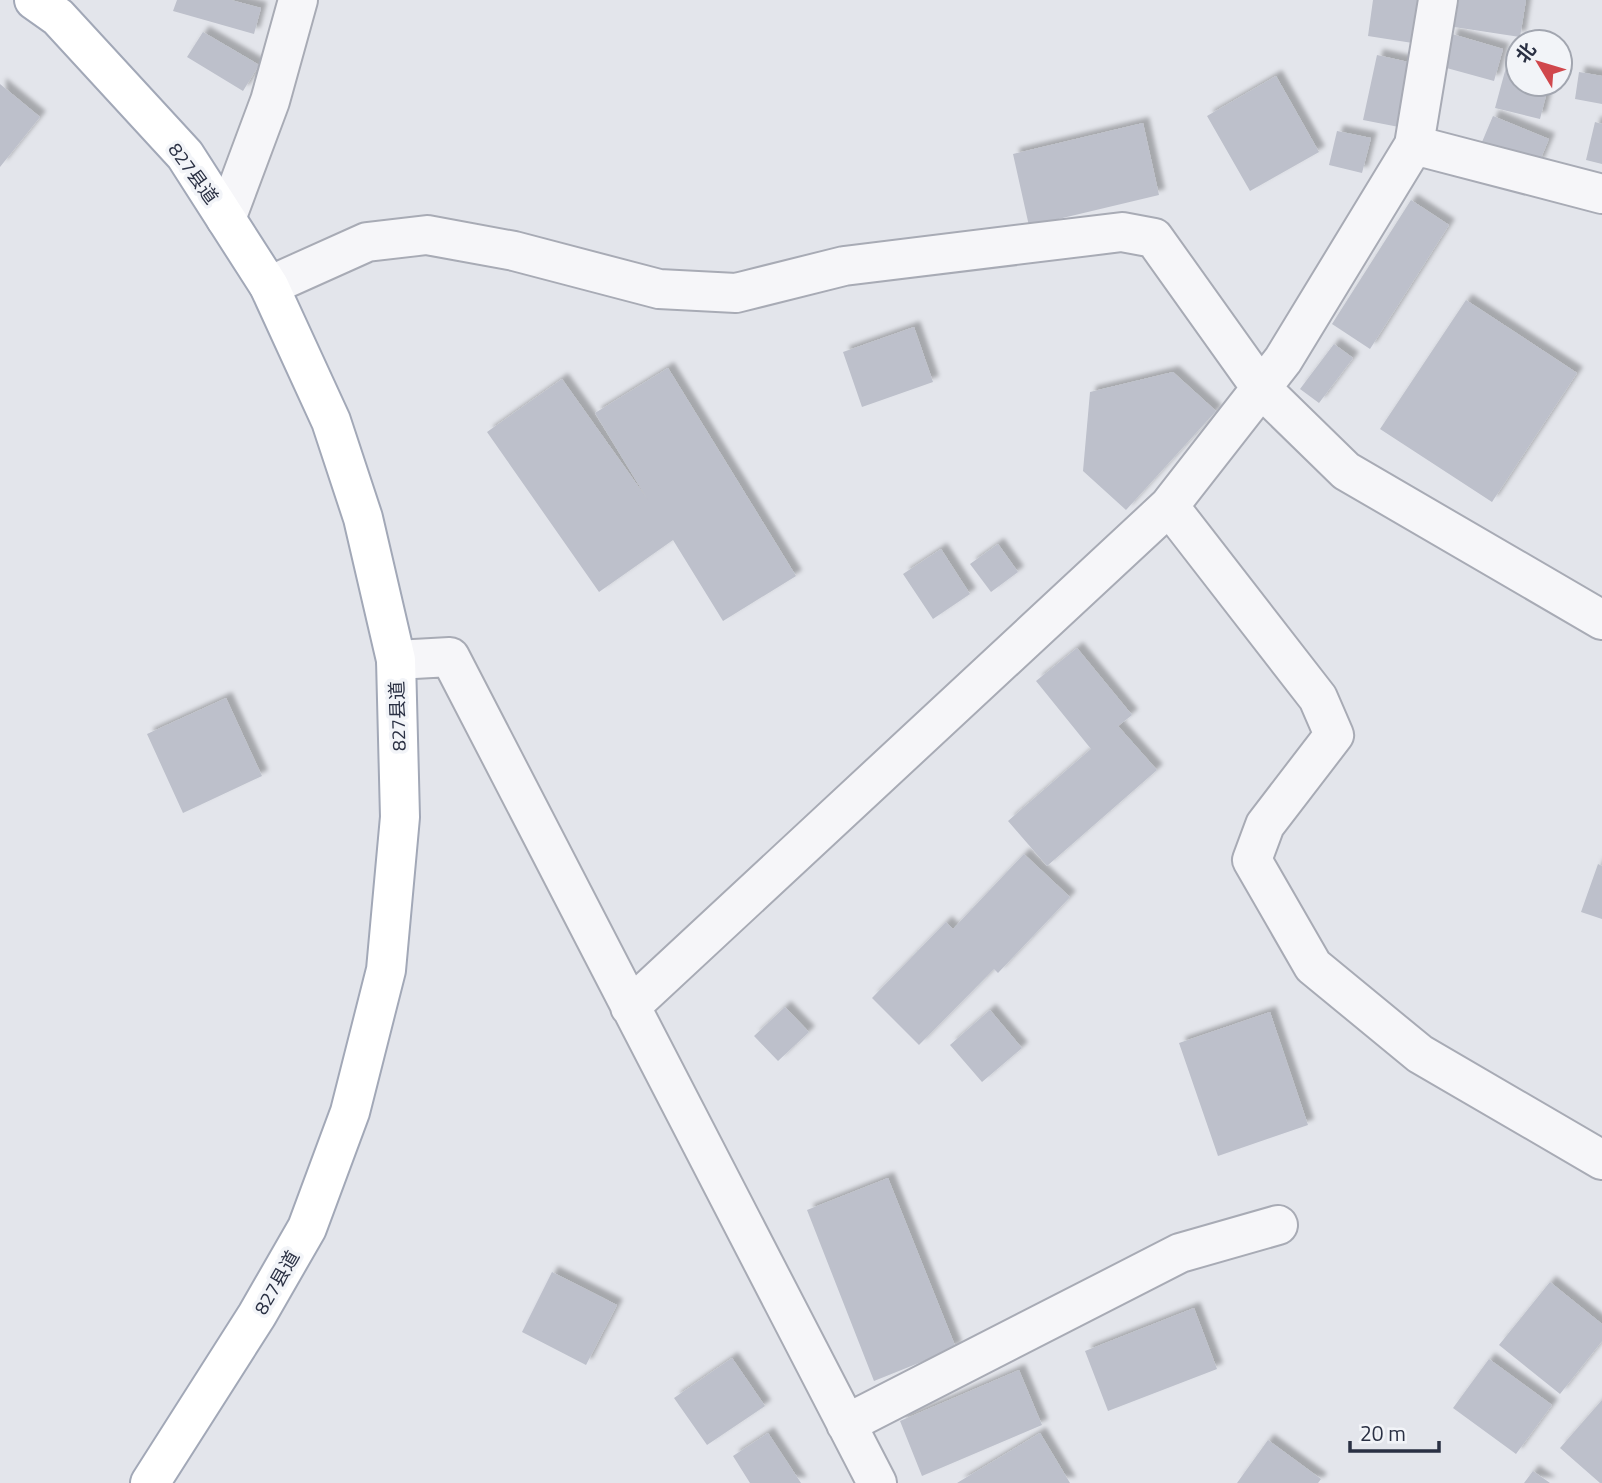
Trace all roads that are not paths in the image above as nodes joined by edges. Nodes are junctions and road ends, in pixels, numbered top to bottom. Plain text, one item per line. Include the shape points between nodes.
1 (34, 0) edge
2 (298, 0) edge
3 (1438, 0) edge
4 (1414, 145) junction
5 (1602, 194) edge
6 (226, 219) junction
7 (270, 286) junction
8 (1261, 388) junction
9 (1169, 506) junction
10 (1602, 620) edge
11 (396, 660) junction
12 (630, 1007) junction
13 (1602, 1160) edge
14 (1278, 1225) dead end
15 (846, 1424) junction
16 (150, 1483) edge
17 (877, 1483) edge

1 - 6 main road, 827县道 via 58,17 185,156
2 - 6 street via 270,101
3 - 4 street
4 - 5 street
4 - 8 street via 1283,360
6 - 7 main road, 827县道
7 - 8 street via 367,242 427,235 514,251 659,289 736,293 844,266 1122,232 1154,238
7 - 11 main road, 827县道 via 331,421 363,518
8 - 9 street
8 - 10 street via 1346,471
9 - 12 street
9 - 13 street via 1318,698 1334,735 1265,825 1252,860 1312,966 1420,1054
11 - 12 street via 450,657
11 - 16 main road, 827县道 via 401,817 386,970 349,1112 307,1228
12 - 15 street
14 - 15 street via 1180,1253
15 - 17 street

